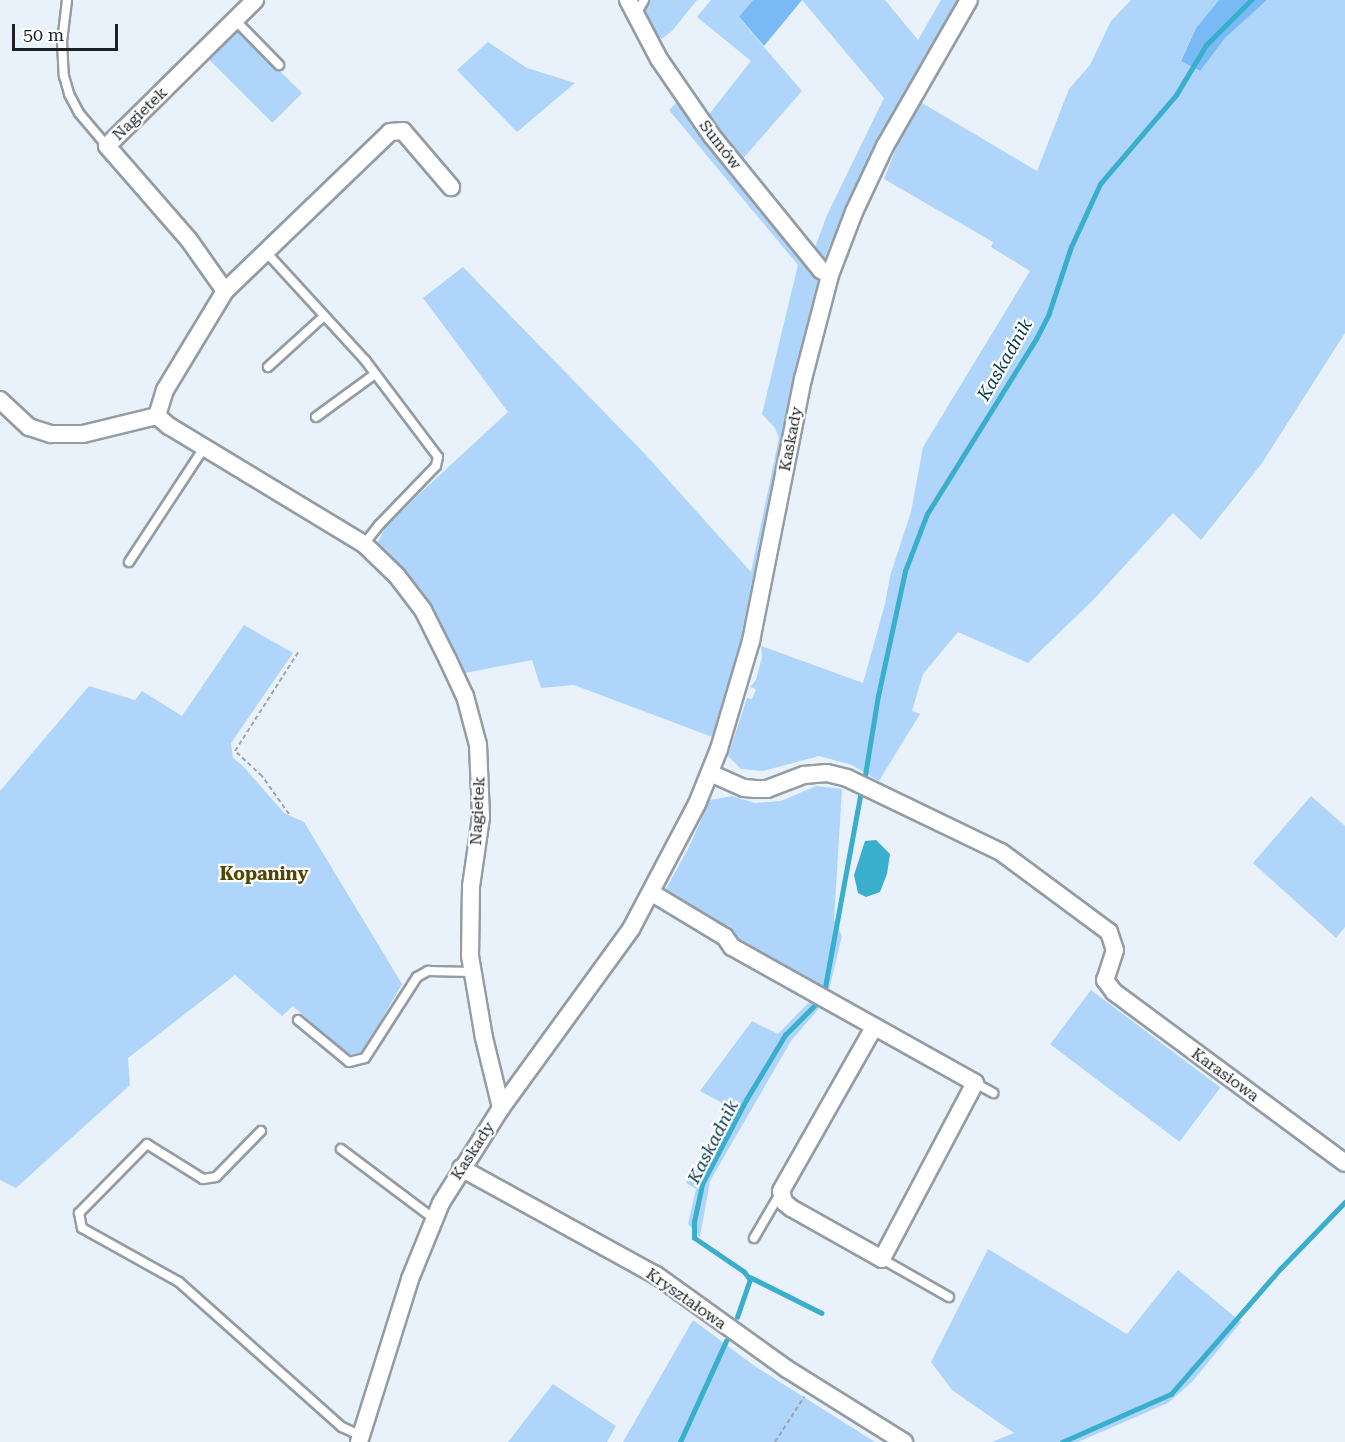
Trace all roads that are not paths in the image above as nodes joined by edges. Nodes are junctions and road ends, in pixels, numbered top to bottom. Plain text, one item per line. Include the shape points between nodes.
1 (67, 0) edge
2 (255, 0) edge
3 (969, 0) edge
4 (636, 5) edge
5 (235, 21) junction
6 (279, 65) dead end
7 (107, 146) junction
8 (451, 187) dead end
9 (266, 252) junction
10 (830, 275) junction
11 (225, 291) junction
12 (324, 316) junction
13 (268, 367) dead end
14 (375, 374) junction
15 (0, 400) edge
16 (157, 416) junction
17 (316, 417) dead end
18 (204, 448) junction
19 (364, 544) junction
20 (129, 562) dead end
21 (710, 773) junction
22 (652, 893) junction
23 (472, 972) junction
24 (298, 1020) dead end
25 (873, 1027) junction
26 (975, 1083) junction
27 (993, 1093) dead end
28 (501, 1108) junction
29 (261, 1131) dead end
30 (341, 1149) dead end
31 (1345, 1163) edge
32 (461, 1167) junction
33 (781, 1191) junction
34 (433, 1218) junction
35 (754, 1238) dead end
36 (882, 1259) junction
37 (949, 1297) dead end
38 (360, 1439) edge
39 (904, 1442) edge

1 - 7 lane via 64,76 80,113
2 - 5 street, Nagietek
3 - 10 street, Kaskady via 885,146
4 - 10 street, Sumów via 659,59 712,136 820,270
5 - 6 lane
5 - 7 street, Nagietek
7 - 11 street, Nagietek via 189,240
8 - 9 street via 403,131 390,132
9 - 11 street
9 - 12 lane
10 - 21 street, Kaskady via 803,379 751,640
11 - 16 street via 165,390
12 - 13 lane
12 - 14 lane
14 - 17 lane
14 - 19 lane via 438,457 436,466
15 - 16 street via 29,428 51,434 83,434
16 - 18 street, Nagietek
18 - 19 street, Nagietek
18 - 20 lane
19 - 23 street, Nagietek via 397,576 423,610 465,696 478,745 481,817 471,886
21 - 22 street, Kaskady
21 - 31 street, Karasiowa via 756,789 817,772 837,775 1001,852 1109,932 1115,950 1106,974 1107,985
22 - 25 street via 725,937 732,947
22 - 28 street, Kaskady via 596,980
23 - 24 lane via 428,971 417,977 365,1058 349,1062
23 - 28 street, Nagietek
25 - 26 street
25 - 33 street
26 - 27 lane
26 - 36 street
28 - 32 street, Kaskady
29 - 38 lane via 216,1177 203,1179 147,1144 80,1213 82,1228 179,1282
30 - 34 lane
32 - 34 street, Kaskady
32 - 39 street, Kryształowa via 656,1275 787,1370
33 - 35 lane
33 - 36 street via 791,1208
34 - 38 street, Kaskady
36 - 37 lane

